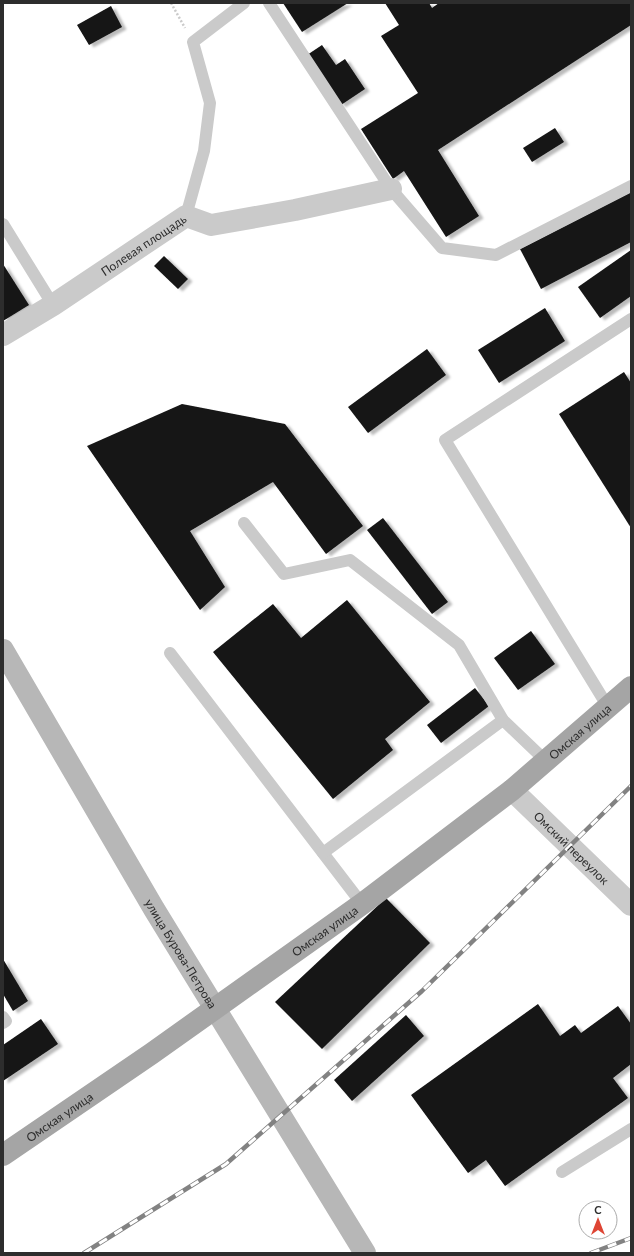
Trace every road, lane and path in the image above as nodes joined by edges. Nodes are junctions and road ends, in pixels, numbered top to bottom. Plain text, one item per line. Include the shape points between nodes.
1 (170, 3) edge
2 (244, 3) edge
3 (269, 3) edge
4 (193, 42) junction
5 (631, 186) edge
6 (391, 190) junction
7 (186, 216) junction
8 (3, 224) edge
9 (53, 304) junction
10 (631, 319) edge
11 (3, 335) edge
12 (244, 523) dead end
13 (3, 650) edge
14 (170, 653) dead end
15 (631, 687) edge
16 (608, 707) junction
17 (502, 720) junction
18 (546, 761) junction
19 (512, 790) junction
20 (323, 853) junction
21 (362, 904) junction
22 (631, 905) edge
23 (3, 1017) edge
24 (3, 1023) edge
25 (631, 1129) edge
26 (3, 1154) edge
27 (562, 1172) dead end
28 (365, 1253) edge

1 - 4 path
2 - 4 lane
3 - 6 lane
4 - 7 lane via 210,103 204,151
5 - 6 lane via 496,255 442,248
6 - 7 street, Полевая площадь via 211,226
7 - 9 street, Полевая площадь
8 - 9 lane
9 - 11 street, Полевая площадь
10 - 16 lane via 445,440
12 - 17 lane via 284,574 350,560 459,645
13 - 28 main road, улица Бурова-Петрова via 154,909
14 - 20 lane
15 - 16 main road, Омская улица
16 - 18 main road, Омская улица
17 - 18 lane
17 - 20 lane
18 - 19 main road, Омская улица
19 - 21 main road, Омская улица
19 - 22 street, Омский переулок
20 - 21 lane
21 - 26 main road, Омская улица via 151,1054
23 - 24 lane via 6,1022
25 - 27 lane

